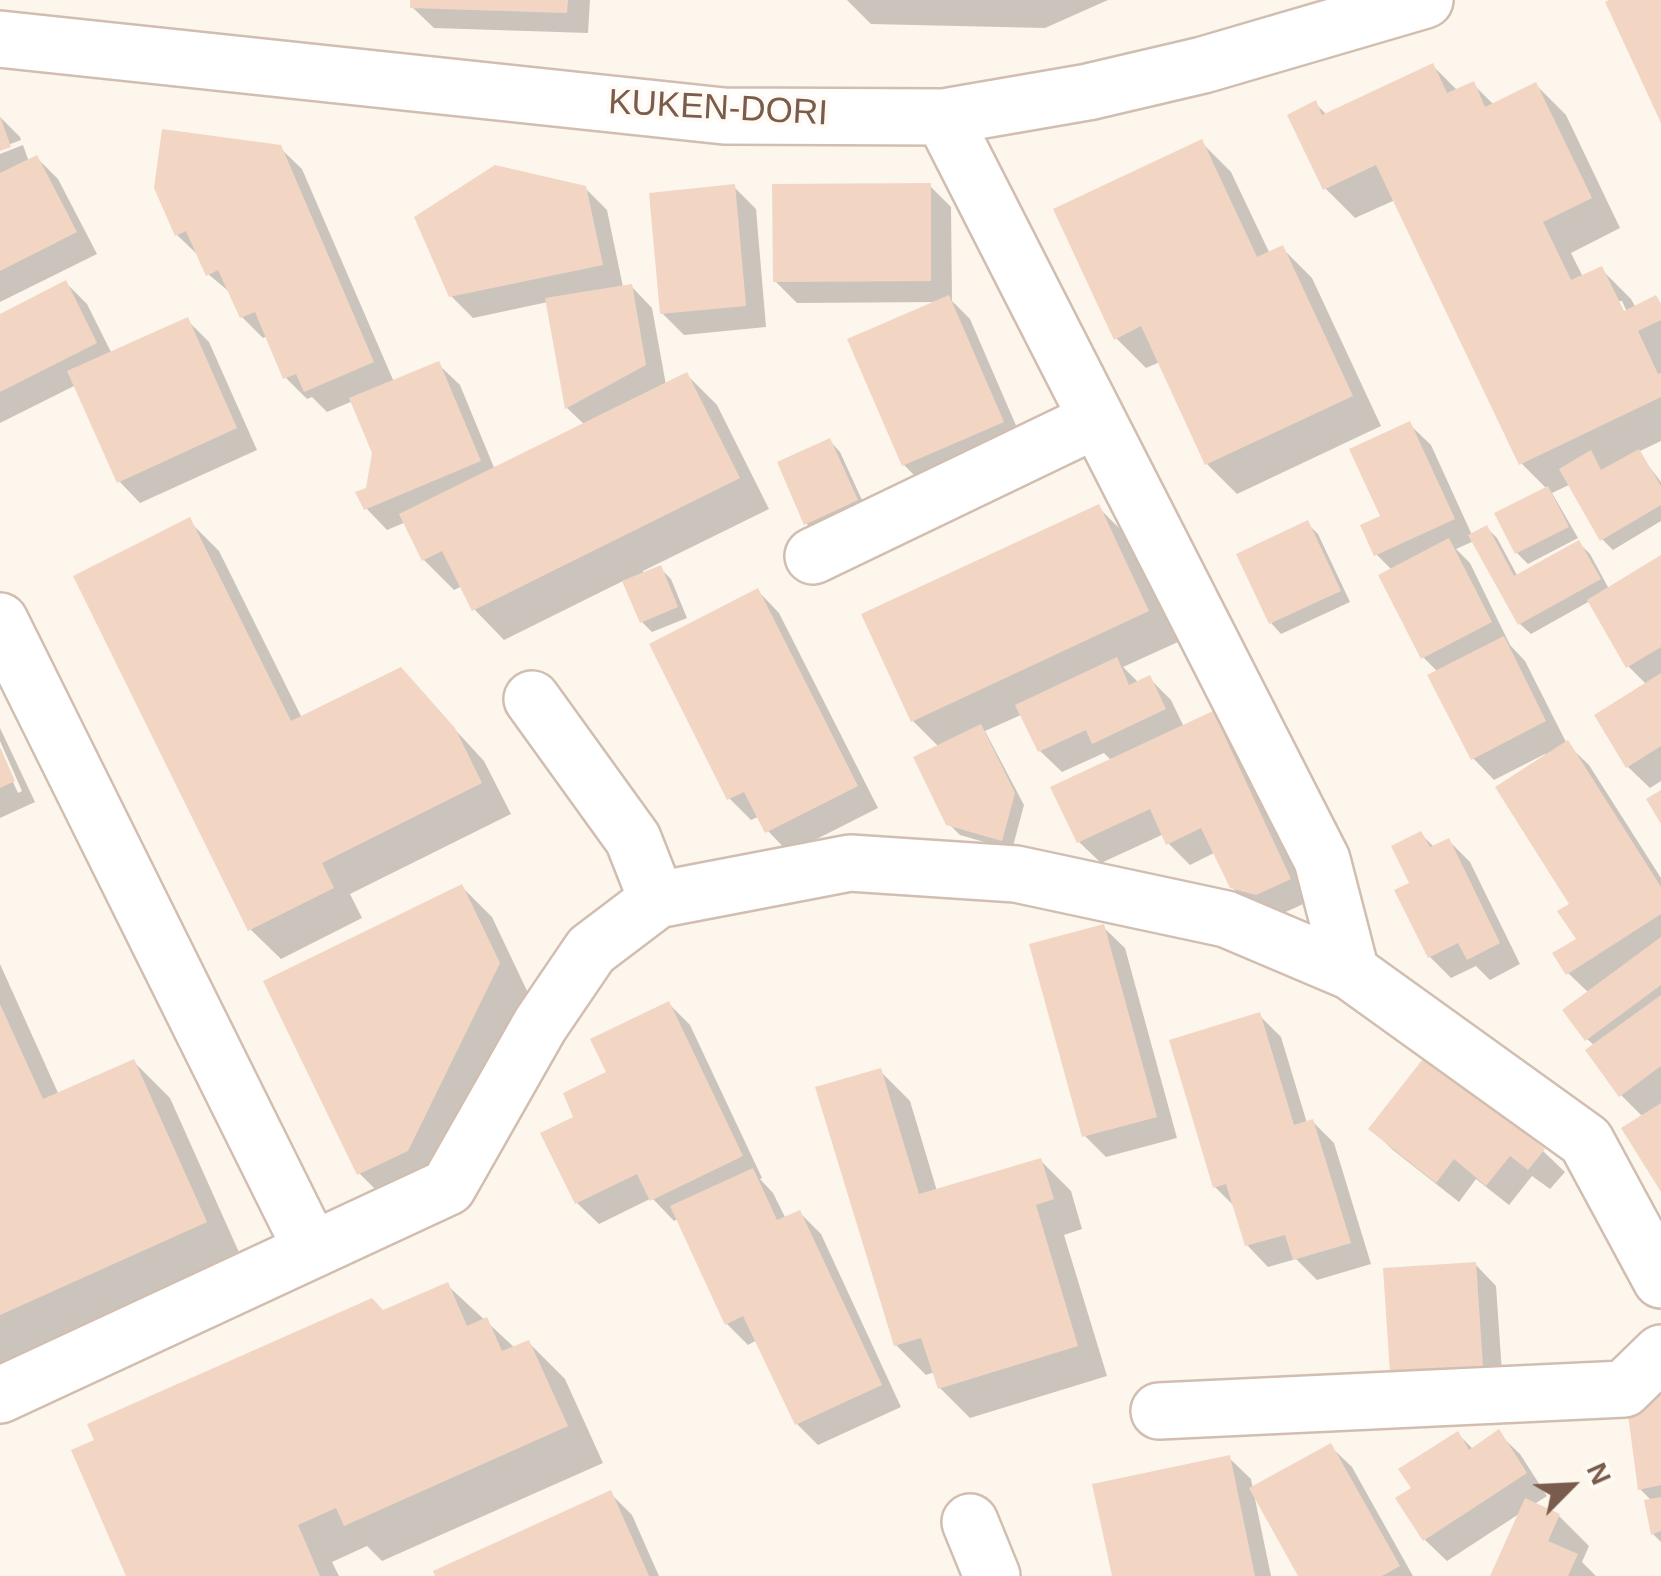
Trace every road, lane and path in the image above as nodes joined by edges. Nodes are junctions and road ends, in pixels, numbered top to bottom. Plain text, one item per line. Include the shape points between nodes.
1 (1426, 0) edge
2 (0, 39) edge
3 (943, 117) junction
4 (1096, 420) junction
5 (814, 556) dead end
6 (0, 621) edge
7 (532, 699) dead end
8 (657, 900) junction
9 (1351, 972) junction
10 (312, 1250) junction
11 (1661, 1280) edge
12 (1661, 1353) edge
13 (0, 1395) edge
14 (1159, 1411) dead end
15 (970, 1522) dead end
16 (992, 1576) edge

1 - 3 street, KUKEN-DORI via 1203,65
2 - 3 street, KUKEN-DORI via 724,116
3 - 4 street
4 - 5 street
4 - 9 street via 1322,860
6 - 10 street
7 - 8 street via 632,839
8 - 9 street via 850,863 1016,874 1226,919
8 - 10 street via 590,950 448,1187
9 - 11 street via 1586,1142
10 - 13 street
12 - 14 street via 1624,1389
15 - 16 street

